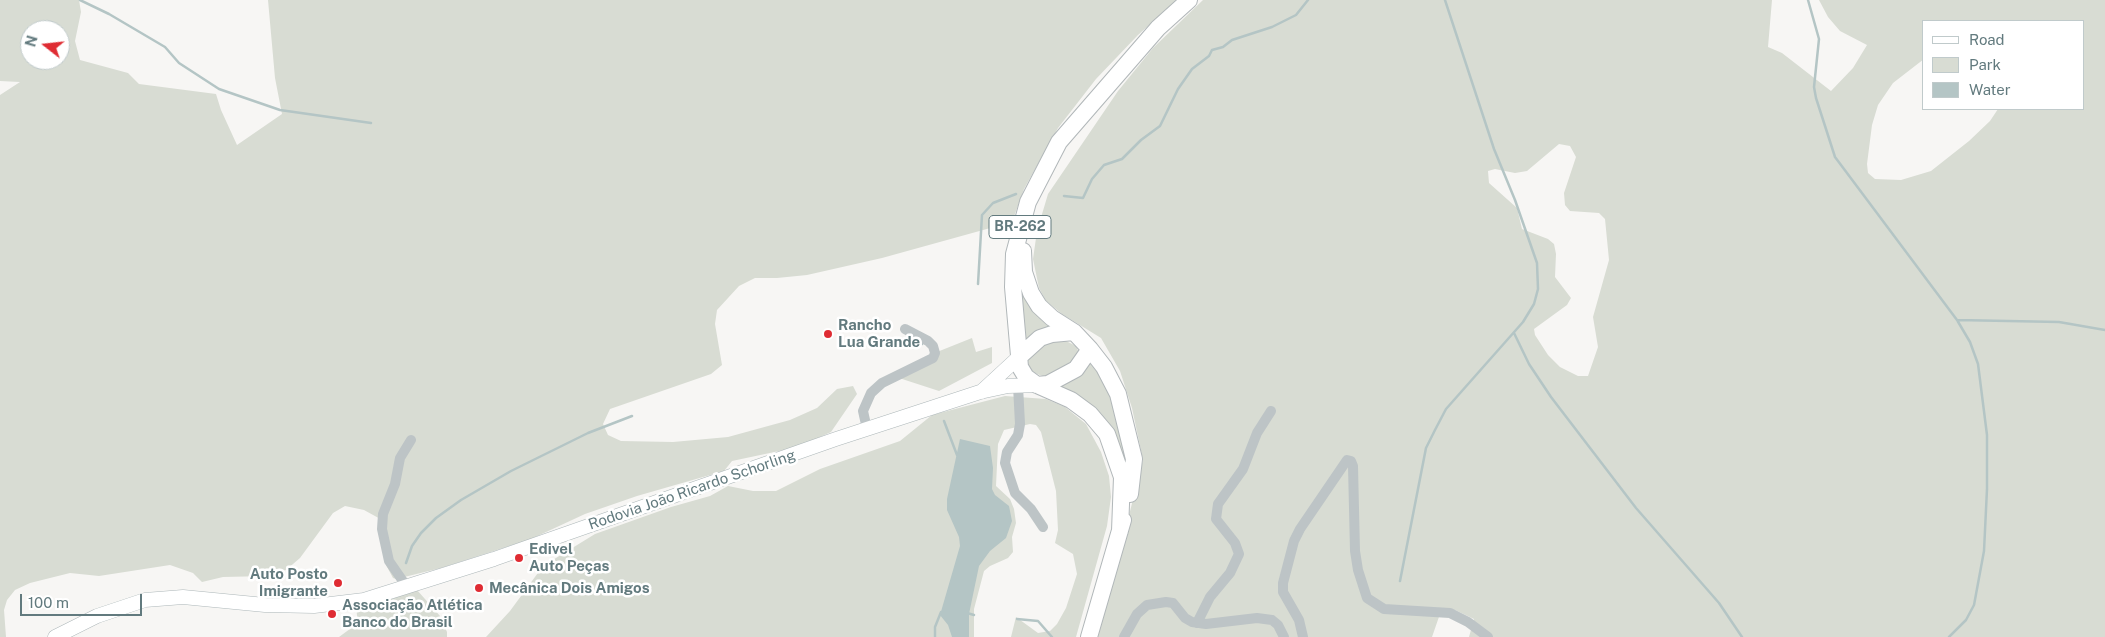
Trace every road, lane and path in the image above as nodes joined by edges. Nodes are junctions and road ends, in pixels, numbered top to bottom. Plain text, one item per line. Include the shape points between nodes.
1 (1189, 0) edge
2 (1084, 114) junction
3 (904, 328) dead end
4 (1074, 332) junction
5 (1090, 349) junction
6 (1019, 357) junction
7 (1037, 385) junction
8 (1018, 386) junction
9 (980, 392) junction
10 (1271, 411) dead end
11 (867, 429) junction
12 (411, 440) dead end
13 (1043, 527) dead end
14 (1120, 531) junction
15 (407, 587) junction
16 (1197, 623) junction
17 (55, 637) edge
18 (1089, 637) edge
19 (1124, 637) edge
20 (1284, 637) edge
21 (1303, 637) edge
22 (1488, 637) edge

1 - 2 highway, BR-262 via 1158,28
2 - 4 highway, BR-262 via 1042,185 1025,232 1023,249 1024,272 1030,293 1043,311
2 - 6 highway, BR-262 via 1058,142 1044,167 1017,234 1013,287
3 - 11 street via 928,341 935,353 933,358 882,383 872,393 863,411
4 - 5 highway, BR-262
4 - 6 highway via 1040,338
5 - 7 highway via 1076,370 1048,384
5 - 14 highway, BR-262 via 1118,394 1134,459 1131,490
6 - 7 highway, BR-262 via 1026,376
6 - 9 main road, Rodovia João Ricardo Schorling
7 - 8 main road, Rodovia João Ricardo Schorling
7 - 14 highway, BR-262 via 1071,400 1090,414 1106,434 1122,477
8 - 9 main road, Rodovia João Ricardo Schorling
8 - 13 street via 1020,424 1018,435 1006,452 1006,463 1015,493
9 - 11 main road, Rodovia João Ricardo Schorling
10 - 16 street via 1257,433 1243,469 1218,504 1216,519 1235,543 1239,554
11 - 15 main road, Rodovia João Ricardo Schorling
12 - 15 street via 400,458 382,524 388,561
14 - 18 highway, BR-262
15 - 17 main road, Rodovia João Ricardo Schorling via 353,602 314,606 183,597 145,600 97,616
16 - 19 street via 1184,618 1173,603 1158,602 1147,605 1137,614
16 - 20 street via 1265,618 1278,625
21 - 22 street via 1299,620 1283,592 1285,575 1300,528 1347,460 1353,466 1355,551 1367,598 1384,609 1450,613

